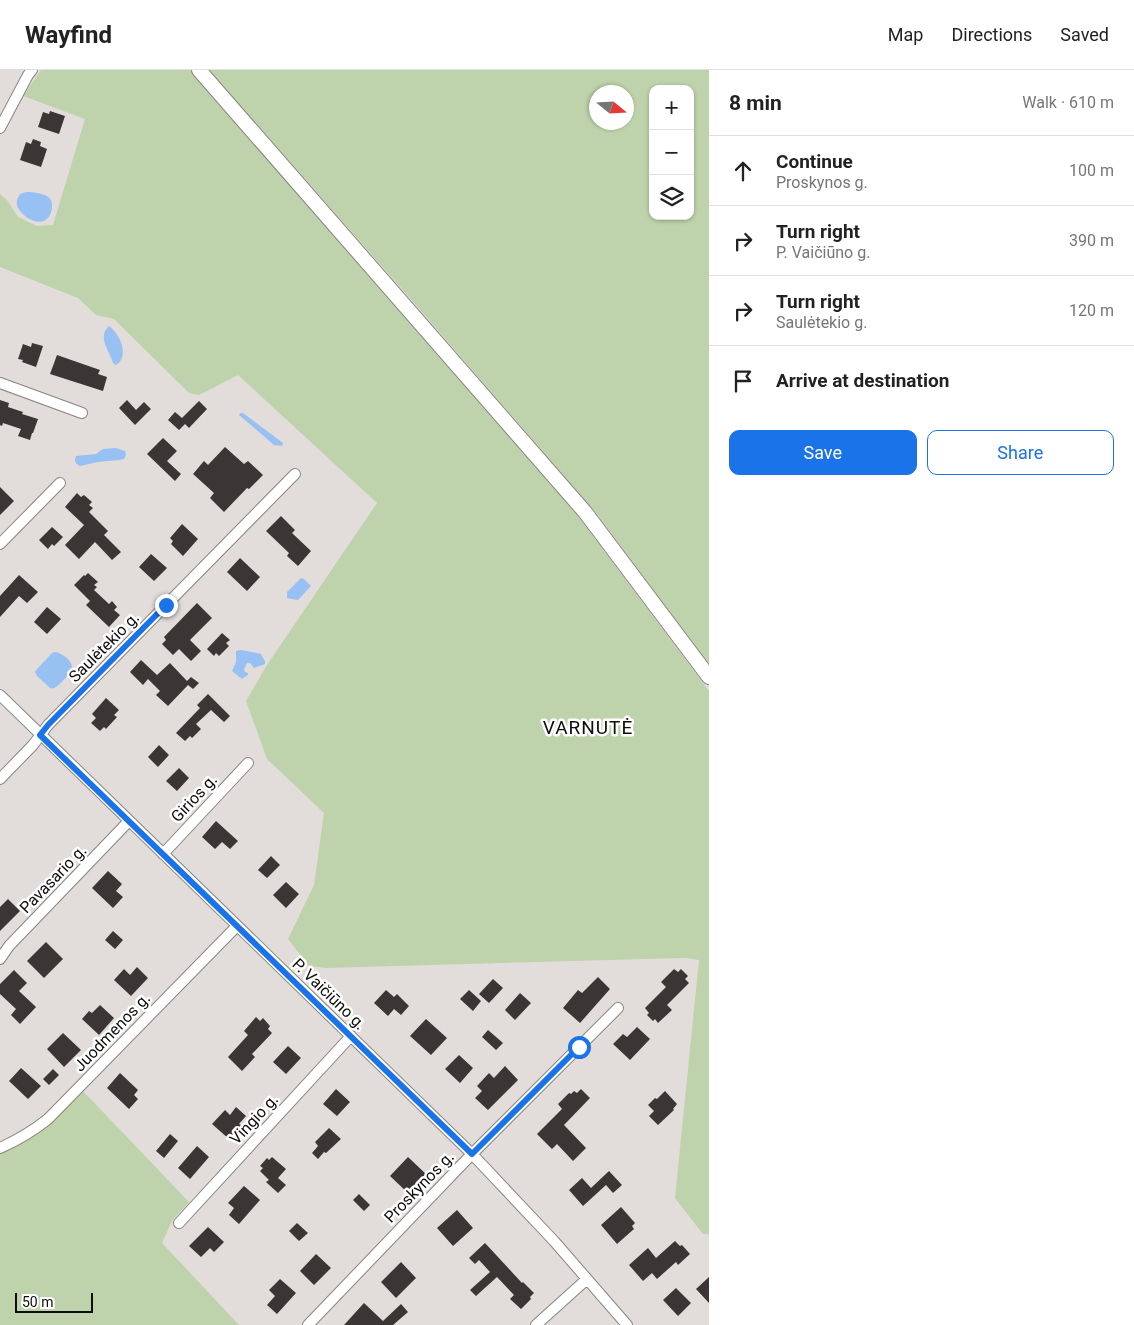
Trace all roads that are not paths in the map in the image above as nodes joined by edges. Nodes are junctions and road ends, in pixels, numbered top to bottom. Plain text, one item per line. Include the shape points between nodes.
1 (32, 70) edge
2 (199, 70) edge
3 (0, 128) edge
4 (0, 383) edge
5 (82, 413) dead end
6 (295, 474) dead end
7 (60, 483) dead end
8 (0, 544) edge
9 (709, 677) edge
10 (0, 695) edge
11 (40, 735) junction
12 (248, 763) dead end
13 (0, 779) edge
14 (130, 822) junction
15 (163, 854) junction
16 (237, 926) junction
17 (0, 959) edge
18 (618, 1008) dead end
19 (351, 1036) junction
20 (0, 1148) edge
21 (472, 1154) junction
22 (179, 1222) dead end
23 (587, 1279) junction
24 (308, 1325) edge
25 (536, 1325) edge
26 (627, 1325) edge

1 - 3 street
2 - 9 main road via 585,512
4 - 5 street
6 - 11 street, Saulėtekio g.
7 - 8 street
10 - 11 street, P. Vaičiūno g.
11 - 13 street, Saulėtekio g.
11 - 14 street, P. Vaičiūno g.
12 - 15 street, Girios g.
14 - 15 street, P. Vaičiūno g.
14 - 17 street, Pavasario g.
15 - 16 street, P. Vaičiūno g.
16 - 19 street, P. Vaičiūno g.
16 - 20 street, Juodmenos g. via 48,1119
18 - 21 street, Proskynos g.
19 - 21 street, P. Vaičiūno g.
19 - 22 street, Vingio g.
21 - 23 street, P. Vaičiūno g.
21 - 24 street, Proskynos g.
23 - 25 street
23 - 26 street, P. Vaičiūno g.

